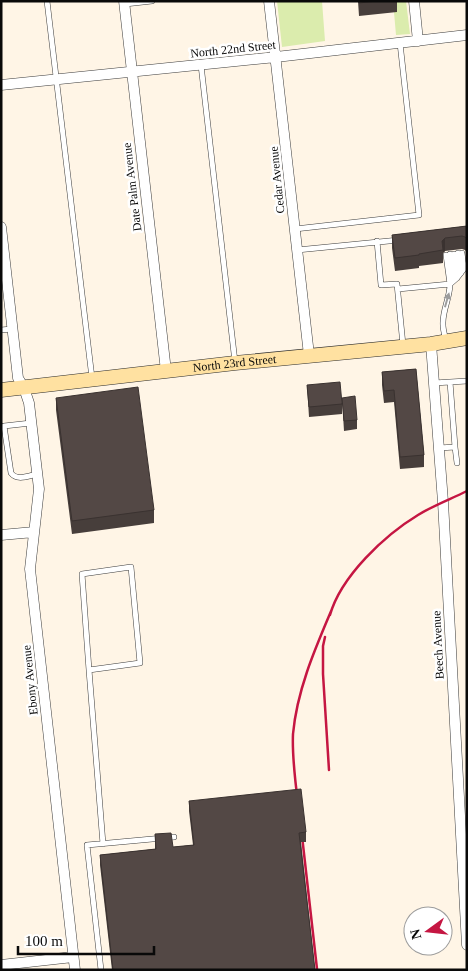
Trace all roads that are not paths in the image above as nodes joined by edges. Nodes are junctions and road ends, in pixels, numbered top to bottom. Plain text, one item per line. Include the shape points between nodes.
1 (48, 1) edge
2 (152, 1) edge
3 (270, 1) edge
4 (414, 1) edge
5 (124, 3) edge
6 (467, 35) edge
7 (418, 41) junction
8 (400, 43) junction
9 (276, 57) junction
10 (201, 65) junction
11 (132, 72) junction
12 (56, 79) junction
13 (1, 85) edge
14 (1, 227) edge
15 (295, 229) junction
16 (406, 239) edge
17 (377, 242) junction
18 (297, 250) junction
19 (454, 254) junction
20 (459, 275) edge
21 (398, 288) junction
22 (7, 329) edge
23 (467, 338) edge
24 (446, 342) junction
25 (431, 344) junction
26 (403, 347) junction
27 (309, 355) junction
28 (235, 363) junction
29 (166, 370) junction
30 (92, 380) junction
31 (467, 381) edge
32 (450, 382) junction
33 (434, 383) junction
34 (24, 388) junction
35 (1, 390) edge
36 (31, 422) junction
37 (3, 426) edge
38 (439, 448) junction
39 (455, 448) junction
40 (457, 463) dead end
41 (38, 474) junction
42 (34, 532) junction
43 (1, 535) edge
44 (89, 670) junction
45 (174, 837) edge
46 (103, 844) junction
47 (467, 945) edge
48 (73, 957) junction
49 (1, 965) edge
50 (74, 970) edge
51 (101, 970) edge

1 - 12 lane
2 - 5 lane
3 - 9 street, Cedar Avenue
4 - 7 street
5 - 11 street, Date Palm Avenue
6 - 7 street, North 22nd Street
7 - 8 street, North 22nd Street
8 - 9 street, North 22nd Street
8 - 15 lane via 419,215
9 - 10 street, North 22nd Street
9 - 15 street, Cedar Avenue
10 - 11 street, North 22nd Street
10 - 28 lane
11 - 12 street, North 22nd Street
11 - 29 street, Date Palm Avenue
12 - 13 street, North 22nd Street
12 - 30 lane
14 - 22 street, Ebony Avenue
15 - 18 street, Cedar Avenue
16 - 17 lane
17 - 18 lane
17 - 21 lane via 381,285 397,284
18 - 27 street, Cedar Avenue
19 - 20 lane
19 - 20 lane
19 - 20 lane
20 - 21 lane
24 -> 20 lane via 444,311
21 - 26 lane
22 - 34 street, Ebony Avenue via 18,378
23 - 24 main road, North 23rd Street
24 - 25 main road, North 23rd Street
25 - 26 main road, North 23rd Street
25 - 33 street, Beech Avenue
26 - 27 main road, North 23rd Street
27 - 28 main road, North 23rd Street
28 - 29 main road, North 23rd Street
29 - 30 main road, North 23rd Street
30 - 34 main road, North 23rd Street
31 - 32 lane
32 - 33 lane
32 - 39 lane
33 - 38 street, Beech Avenue
34 - 35 main road, North 23rd Street
34 - 36 street, Ebony Avenue
36 - 37 lane
36 - 41 street, Ebony Avenue
37 - 41 lane via 11,473 18,477
38 - 39 lane
38 - 47 street, Beech Avenue
39 - 40 lane
41 - 42 street, Ebony Avenue
42 - 43 street
42 - 48 street, Ebony Avenue via 30,569
44 - 44 lane via 140,663 131,567 82,574
44 - 46 lane
45 - 46 lane
46 - 51 lane via 87,846
48 - 49 street
48 - 50 street, Ebony Avenue

